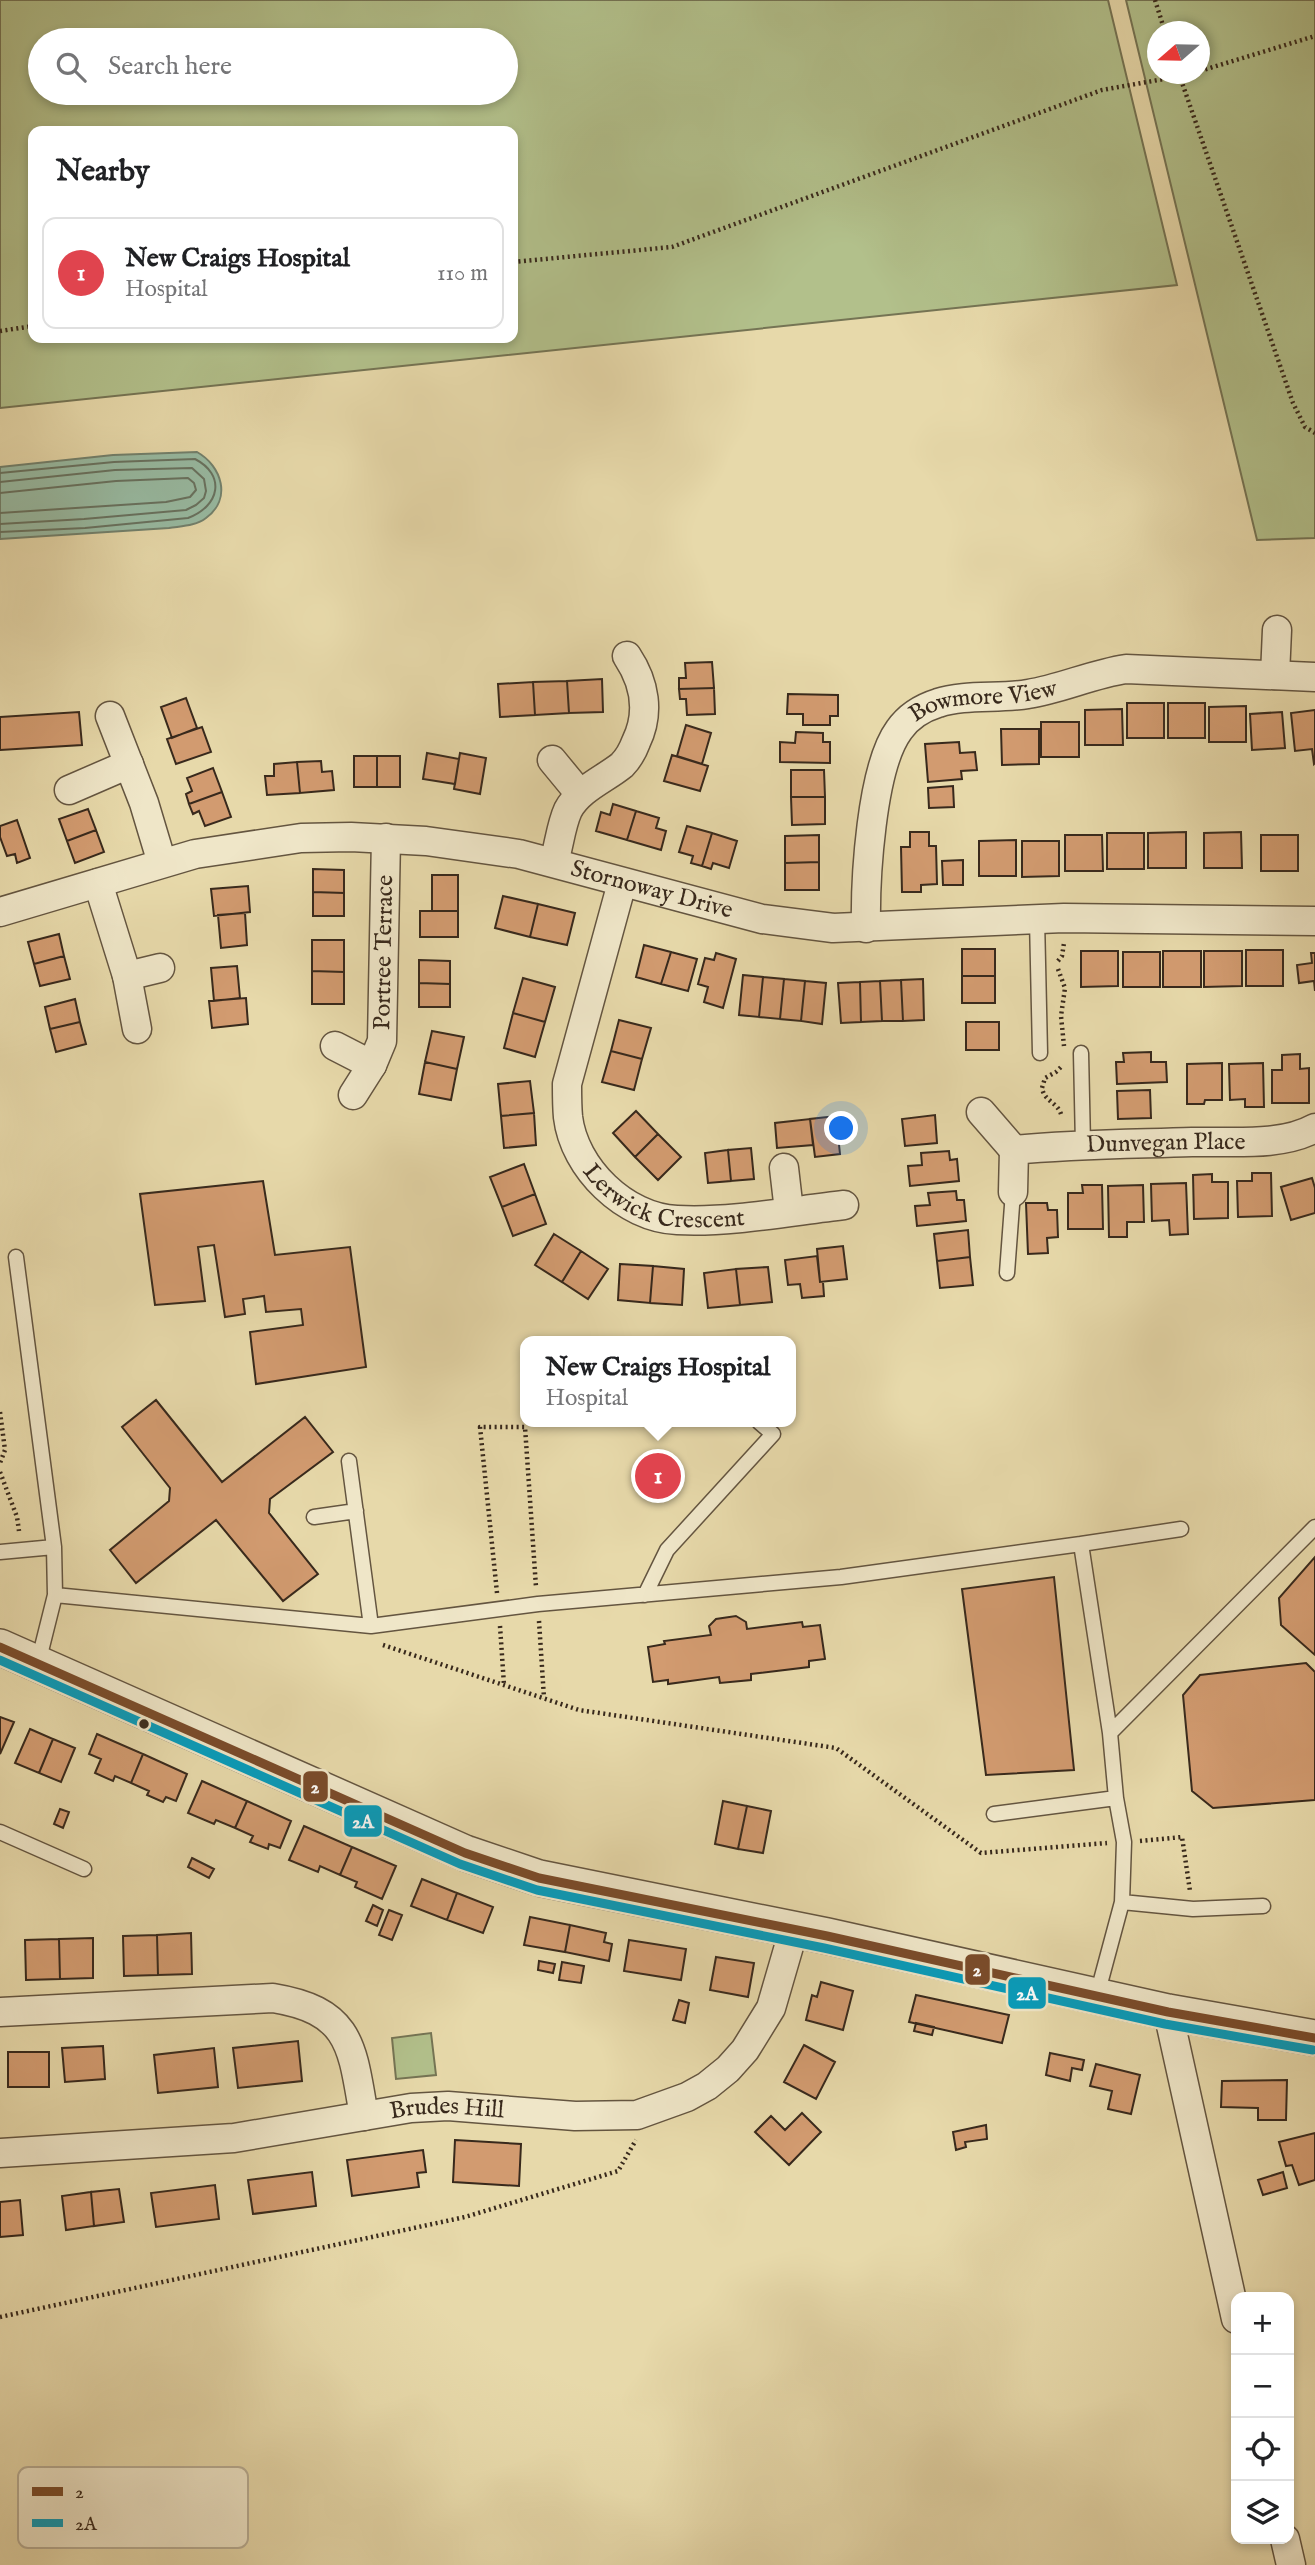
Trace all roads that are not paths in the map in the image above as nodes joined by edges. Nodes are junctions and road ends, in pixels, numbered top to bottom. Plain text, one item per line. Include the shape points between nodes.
1 (1277, 630) dead end
2 (626, 656) dead end
3 (1275, 675) junction
4 (1315, 677) edge
5 (110, 716) dead end
6 (552, 760) dead end
7 (129, 764) junction
8 (69, 790) dead end
9 (580, 794) junction
10 (386, 838) junction
11 (554, 862) junction
12 (162, 863) junction
13 (98, 883) junction
14 (622, 883) junction
15 (0, 912) edge
16 (1037, 919) junction
17 (1315, 921) edge
18 (866, 928) junction
19 (160, 968) dead end
20 (127, 976) junction
21 (137, 1029) dead end
22 (335, 1046) dead end
23 (1040, 1053) dead end
24 (1081, 1053) dead end
25 (372, 1065) junction
26 (354, 1095) dead end
27 (981, 1112) dead end
28 (1315, 1128) edge
29 (1083, 1145) junction
30 (1014, 1150) junction
31 (784, 1168) dead end
32 (1013, 1192) joint
33 (844, 1205) dead end
34 (789, 1211) junction
35 (16, 1257) dead end
36 (1007, 1273) dead end
37 (765, 1427) edge
38 (349, 1461) dead end
39 (356, 1511) junction
40 (314, 1517) dead end
41 (1315, 1527) edge
42 (1181, 1529) dead end
43 (1081, 1544) junction
44 (54, 1547) junction
45 (0, 1552) edge
46 (55, 1595) junction
47 (645, 1595) junction
48 (371, 1626) junction
49 (0, 1647) edge
50 (38, 1664) junction
51 (1110, 1733) junction
52 (1116, 1798) junction
53 (994, 1814) dead end
54 (0, 1832) edge
55 (84, 1869) dead end
56 (1122, 1902) junction
57 (1263, 1906) dead end
58 (794, 1929) junction
59 (1097, 1995) junction
60 (0, 2012) edge
61 (1168, 2012) junction
62 (1315, 2038) edge
63 (364, 2116) junction
64 (0, 2153) edge
65 (1231, 2296) edge
66 (1286, 2544) edge
67 (1291, 2565) edge

1 - 3 street
2 - 9 street via 642,688 643,727 625,762
3 - 4 street, Bowmore View
3 - 18 street, Bowmore View via 1126,669 1026,695 940,702 916,712 899,729 884,756 866,871
5 - 7 street
6 - 9 street
7 - 8 street
7 - 12 street
9 - 11 street via 568,810
10 - 11 street, Stornoway Drive via 484,848
10 - 12 street, Stornoway Drive via 290,839 226,847
10 - 25 street, Portree Terrace via 382,1041
11 - 14 street, Stornoway Drive
12 - 13 street, Stornoway Drive
13 - 15 street, Stornoway Drive
13 - 20 street
14 - 18 street, Stornoway Drive via 762,919
14 - 34 street, Lerwick Crescent via 567,1084 568,1118 577,1146 593,1175 618,1198 648,1214 675,1220
16 - 17 street, Stornoway Drive
16 - 18 street, Stornoway Drive
16 - 23 lane
19 - 20 street
20 - 21 street
22 - 25 street, Portree Terrace
24 - 29 lane
25 - 26 street, Portree Terrace
27 - 30 street
28 - 29 street, Dunvegan Place via 1270,1140
29 - 30 street, Dunvegan Place
30 - 32 street
31 - 34 street, Lerwick Crescent
32 - 36 lane
33 - 34 street, Lerwick Crescent
35 - 44 lane
37 - 47 lane via 773,1434 667,1550
38 - 39 lane
39 - 40 lane
39 - 48 lane
41 - 51 lane
42 - 43 lane
43 - 47 lane via 841,1577
43 - 51 lane
44 - 45 lane
44 - 46 lane
46 - 48 lane
46 - 50 lane
47 - 48 lane
49 - 50 street
50 - 58 street via 465,1853 539,1878
51 - 52 lane
52 - 53 lane
52 - 56 lane via 1125,1842
54 - 55 lane
56 - 57 lane via 1193,1909
56 - 59 lane
58 - 59 street
58 - 63 street, Brudes Hill via 771,2008 745,2050 728,2069 687,2097 638,2115 614,2117 449,2106
59 - 61 street
60 - 63 street via 273,1998 300,2003 342,2031 353,2054
61 - 62 street
61 - 65 street
63 - 64 street, Brudes Hill via 234,2138
66 - 67 street

